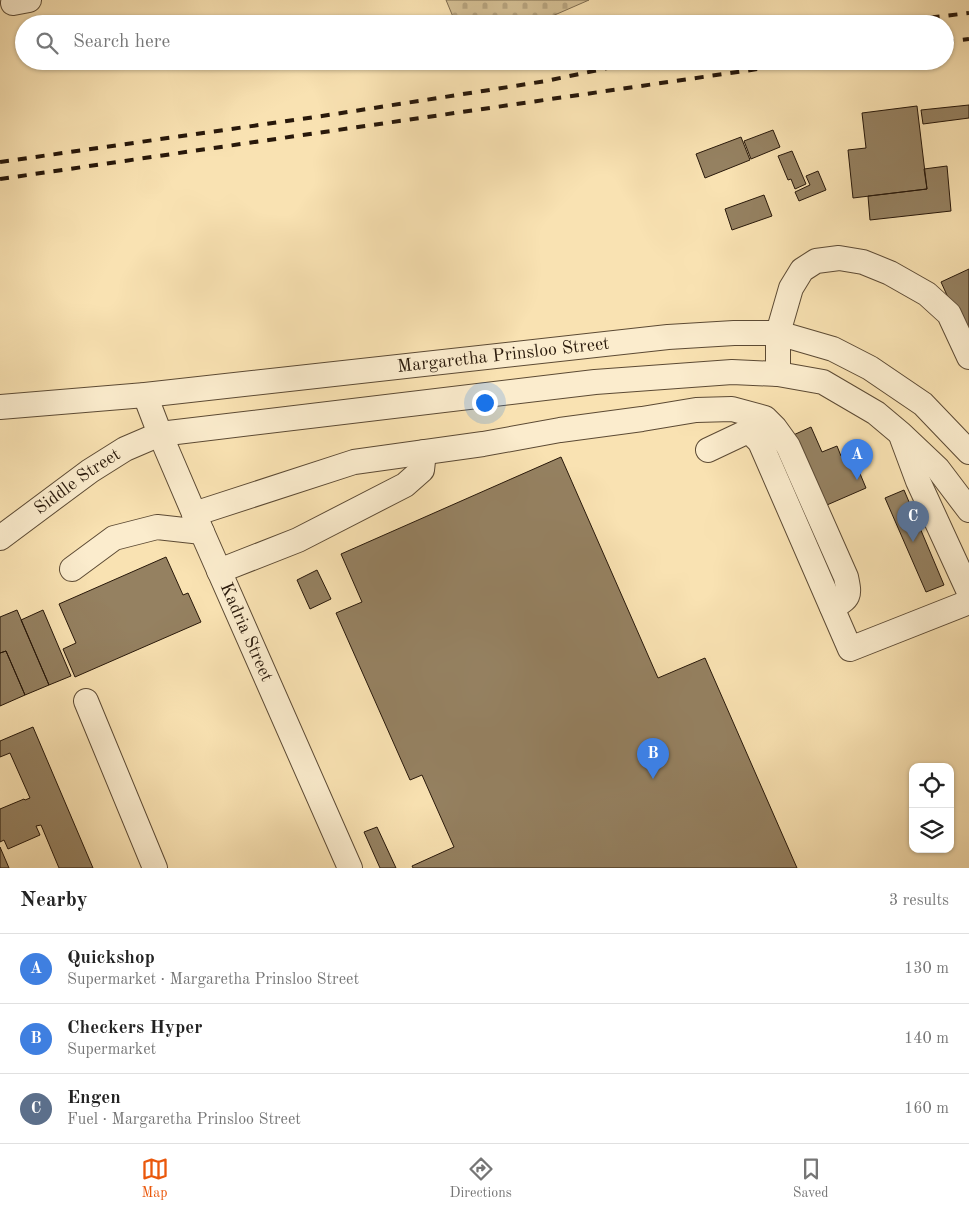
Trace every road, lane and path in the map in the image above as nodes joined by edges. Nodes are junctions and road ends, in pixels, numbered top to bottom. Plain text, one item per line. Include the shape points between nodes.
1 (778, 333) junction
2 (969, 357) edge
3 (778, 374) junction
4 (145, 395) junction
5 (0, 408) edge
6 (160, 434) junction
7 (901, 434) junction
8 (708, 450) dead end
9 (968, 451) edge
10 (424, 452) junction
11 (938, 469) junction
12 (918, 481) junction
13 (969, 510) edge
14 (198, 523) junction
15 (0, 538) edge
16 (961, 553) edge
17 (72, 569) dead end
18 (219, 571) junction
19 (969, 592) edge
20 (969, 602) edge
21 (832, 607) junction
22 (86, 701) dead end
23 (155, 868) edge
24 (350, 868) edge

1 - 2 street via 791,288 802,270 816,261 839,258 863,262 890,273 927,294 949,314
1 - 3 street
1 - 4 street, Margaretha Prinsloo Street via 668,337
1 - 9 street, Margaretha Prinsloo Street via 833,349 870,368 922,404
3 - 6 street, Margaretha Prinsloo Street via 732,372 595,382
3 - 7 street, Margaretha Prinsloo Street via 823,382 876,413
4 - 5 street, Margaretha Prinsloo Street
4 - 6 street, Kadria Street
6 - 14 street, Kadria Street
6 - 15 street, Siddle Street via 125,449 90,471
7 - 11 street, Margaretha Prinsloo Street
7 - 12 street
8 - 21 street via 744,433 751,434 760,442
9 - 11 street
10 - 14 street via 354,462
10 - 18 street via 422,470 405,485 298,540
10 - 21 street via 696,410 732,409 765,418 788,446 846,577 848,595
11 - 12 street
11 - 13 street, Margaretha Prinsloo Street
12 - 16 street
14 - 17 street via 157,527 114,538
14 - 18 street, Kadria Street
16 - 19 street
18 - 24 street, Kadria Street
20 - 21 street via 850,649
22 - 23 street

